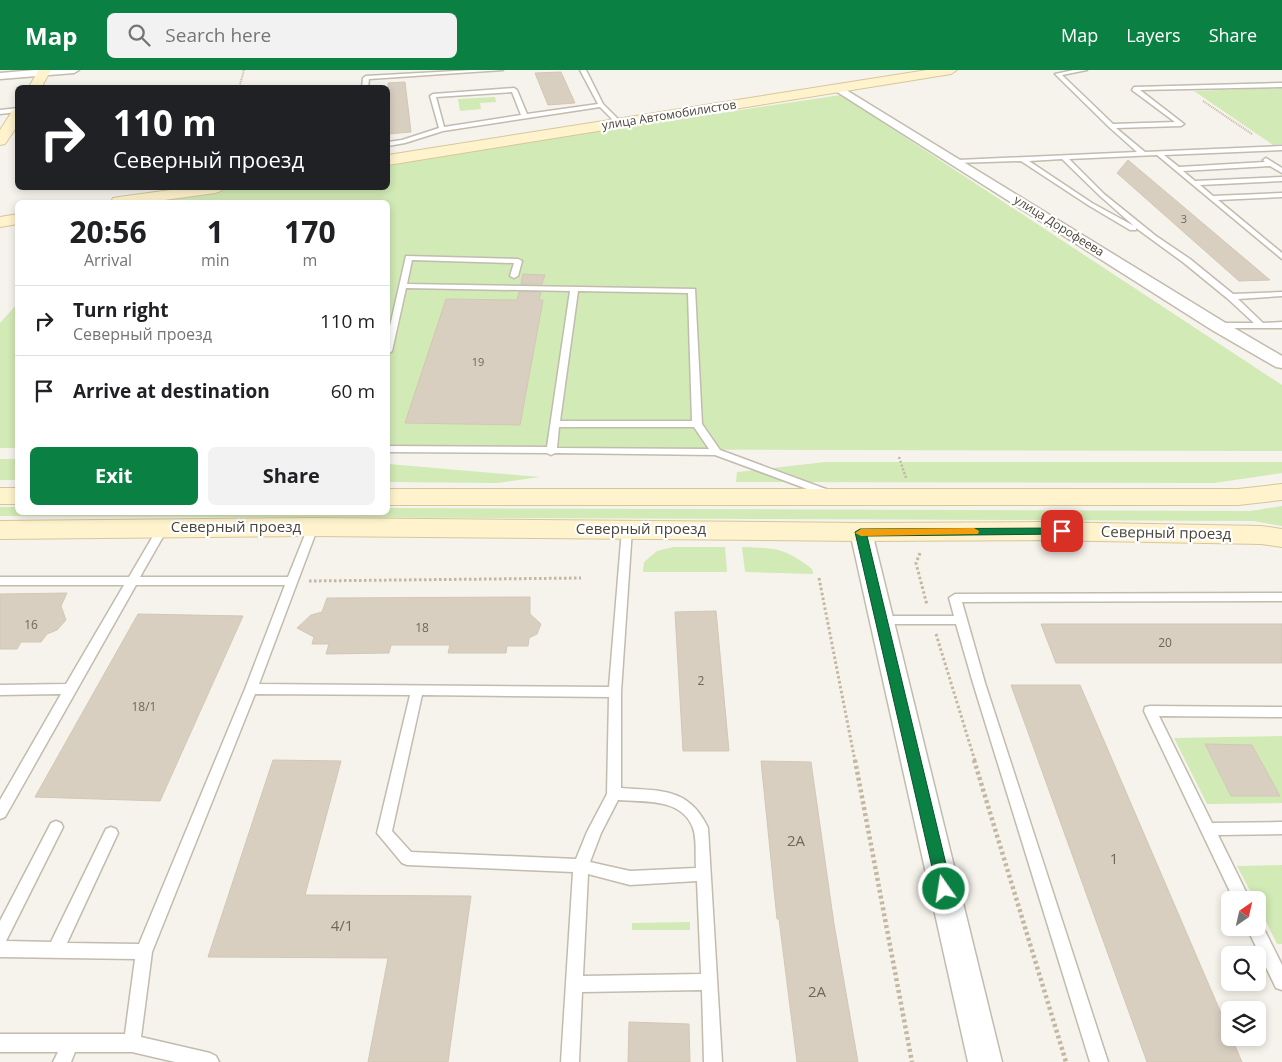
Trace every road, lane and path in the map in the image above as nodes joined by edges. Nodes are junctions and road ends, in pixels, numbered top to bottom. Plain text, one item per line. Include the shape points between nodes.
1 (74, 70) edge
2 (500, 70) edge
3 (584, 70) edge
4 (951, 70) edge
5 (1084, 70) edge
6 (244, 71) edge
7 (44, 72) edge
8 (0, 76) edge
9 (36, 85) edge
10 (240, 85) edge
11 (366, 85) edge
12 (1282, 85) edge
13 (838, 88) junction
14 (1184, 88) junction
15 (601, 105) junction
16 (0, 112) edge
17 (15, 112) edge
18 (15, 117) edge
19 (524, 117) junction
20 (619, 123) junction
21 (1111, 126) junction
22 (442, 129) junction
23 (1258, 138) dead end
24 (0, 141) edge
25 (403, 142) junction
26 (390, 144) edge
27 (1282, 148) edge
28 (1251, 149) junction
29 (1158, 153) junction
30 (1143, 154) junction
31 (406, 157) junction
32 (1063, 157) junction
33 (390, 160) edge
34 (1022, 160) junction
35 (958, 162) junction
36 (1272, 164) junction
37 (1177, 168) junction
38 (1282, 171) edge
39 (1282, 179) edge
40 (1194, 183) junction
41 (201, 190) edge
42 (1282, 195) edge
43 (1212, 198) junction
44 (133, 200) edge
45 (15, 220) edge
46 (0, 222) edge
47 (1153, 238) junction
48 (1282, 257) edge
49 (514, 276) dead end
50 (403, 286) junction
51 (574, 289) junction
52 (1282, 294) edge
53 (1231, 296) junction
54 (1261, 325) junction
55 (1282, 325) edge
56 (1218, 326) junction
57 (390, 342) edge
58 (1282, 363) edge
59 (555, 424) junction
60 (697, 424) junction
61 (390, 449) edge
62 (551, 452) junction
63 (716, 452) junction
64 (899, 457) dead end
65 (907, 481) dead end
66 (1282, 492) edge
67 (0, 496) edge
68 (15, 496) edge
69 (390, 498) edge
70 (841, 498) junction
71 (314, 527) junction
72 (163, 528) junction
73 (627, 529) junction
74 (0, 530) edge
75 (860, 532) junction
76 (1282, 538) edge
77 (924, 550) dead end
78 (581, 578) dead end
79 (819, 578) dead end
80 (0, 581) edge
81 (292, 581) junction
82 (131, 582) junction
83 (1282, 597) edge
84 (881, 620) junction
85 (932, 620) junction
86 (961, 620) junction
87 (70, 689) junction
88 (251, 689) junction
89 (0, 690) edge
90 (417, 691) junction
91 (615, 692) junction
92 (1282, 712) edge
93 (614, 794) junction
94 (0, 813) edge
95 (56, 827) dead end
96 (1282, 828) edge
97 (1207, 829) junction
98 (111, 833) dead end
99 (581, 866) junction
100 (703, 874) junction
101 (1238, 891) edge
102 (0, 936) edge
103 (1260, 936) edge
104 (0, 949) edge
105 (56, 950) junction
106 (144, 952) junction
107 (1280, 972) edge
108 (710, 982) junction
109 (573, 984) junction
110 (0, 1042) edge
111 (70, 1043) junction
112 (132, 1043) junction
113 (62, 1062) edge
114 (210, 1062) edge
115 (570, 1062) edge
116 (713, 1062) edge
117 (912, 1062) edge
118 (985, 1062) edge
119 (1066, 1062) edge
120 (1099, 1062) edge

1 - 7 street
2 - 11 lane via 366,78
3 - 15 lane
4 - 13 main road, улица Автомобилистов
5 - 21 lane via 1058,74
6 - 10 path
7 - 8 street
7 - 9 main road
12 - 14 lane
13 - 20 main road, улица Автомобилистов
13 - 35 street, улица Дорофеева
14 - 21 lane via 1134,89 1181,124
14 - 23 path
15 - 19 lane
15 - 20 lane
16 - 17 lane
18 - 24 main road
19 - 22 lane
19 - 22 lane via 514,90 433,96
20 - 31 main road, улица Автомобилистов
21 - 30 lane
22 - 25 lane
25 - 26 lane
25 - 31 lane
27 - 28 lane
28 - 29 lane
28 - 36 lane
29 - 30 lane
29 - 37 lane
30 - 32 lane
31 - 33 main road, улица Автомобилистов
32 - 34 lane
32 - 47 lane
34 - 35 lane
34 - 47 lane via 1090,204
35 - 56 street, улица Дорофеева
36 - 37 lane
36 - 38 lane
37 - 40 lane
39 - 40 lane
40 - 43 lane
41 - 44 main road
42 - 43 lane
43 - 48 lane
45 - 46 main road
47 - 53 lane
49 - 50 lane via 518,261 409,258
50 - 51 lane
50 - 57 lane
51 - 59 lane
51 - 60 lane via 692,291
52 - 53 lane
53 - 54 lane
54 - 55 lane
54 - 56 lane
56 - 58 street, улица Дорофеева
59 - 60 lane
59 - 62 lane
60 - 63 lane
61 - 62 lane
62 - 63 lane
63 - 70 lane
64 - 65 path
66 - 70 main road, Северный проезд via 1238,497
67 - 68 main road
69 - 70 main road, Северный проезд
71 - 72 main road, Северный проезд
71 - 73 main road, Северный проезд
71 - 81 lane
72 - 74 main road, Северный проезд
72 - 82 lane
73 - 75 main road, Северный проезд
73 - 91 lane
75 - 76 main road, Северный проезд via 1052,531
75 - 84 street
77 - 85 path via 916,563
78 - 81 path
79 - 117 path
80 - 82 lane
81 - 82 lane
81 - 88 lane
82 - 87 lane
83 - 86 lane via 955,598
84 - 85 lane
84 - 118 street
85 - 86 lane
85 - 119 path
86 - 120 lane
87 - 89 lane
87 - 94 lane
88 - 90 lane
88 - 106 lane
90 - 91 lane
90 - 99 lane via 384,833 407,858
91 - 93 lane
92 - 97 lane via 1150,711
93 - 99 lane
93 - 100 lane via 667,797 690,810 701,828
95 - 102 lane
96 - 97 lane
97 - 101 lane
98 - 105 lane
99 - 100 lane via 630,878
99 - 109 lane
100 - 108 lane
103 - 107 lane
104 - 105 lane
105 - 106 lane
106 - 112 lane
108 - 109 lane
108 - 116 lane
109 - 115 lane
110 - 111 lane
111 - 112 lane
111 - 113 lane
112 - 114 lane

